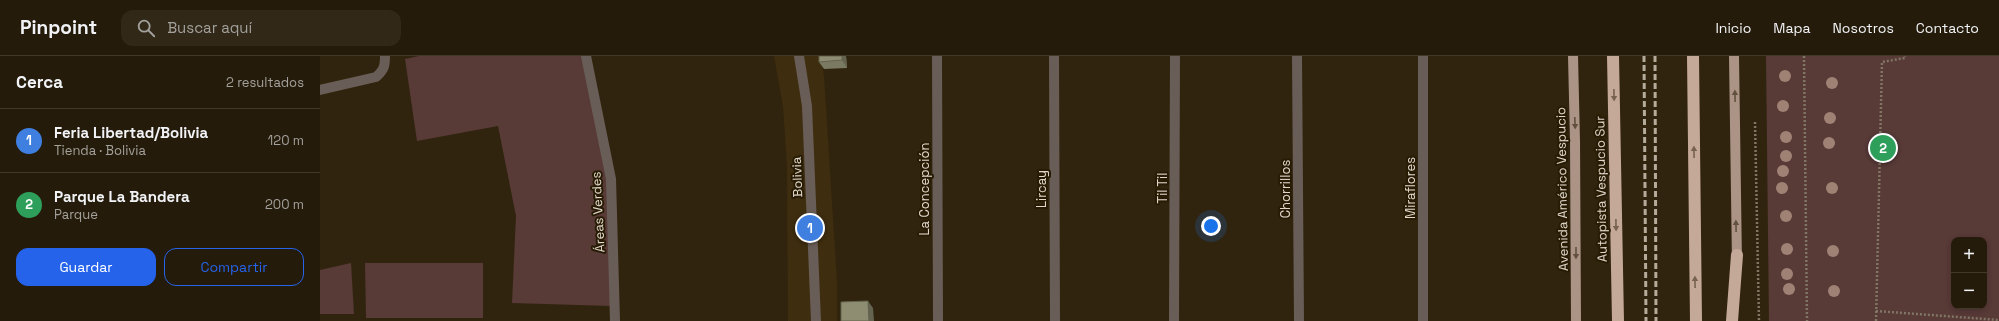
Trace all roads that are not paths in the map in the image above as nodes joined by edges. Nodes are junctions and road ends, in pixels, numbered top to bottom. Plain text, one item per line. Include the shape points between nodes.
1 (385, 56) edge
2 (586, 56) edge
3 (799, 56) edge
4 (937, 56) edge
5 (1054, 56) edge
6 (1175, 56) edge
7 (1297, 56) edge
8 (1423, 56) edge
9 (1573, 56) edge
10 (1613, 56) edge
11 (1693, 56) edge
12 (1734, 56) edge
13 (320, 90) edge
14 (1737, 255) junction
15 (615, 321) edge
16 (816, 321) edge
17 (938, 321) edge
18 (1055, 321) edge
19 (1174, 321) edge
20 (1299, 321) edge
21 (1423, 321) edge
22 (1576, 321) edge
23 (1618, 321) edge
24 (1696, 321) edge
25 (1732, 321) edge
26 (1738, 321) edge

1 - 13 street via 385,65 376,77
2 - 15 street, Áreas Verdes via 611,179
3 - 16 street, Bolivia via 807,106
4 - 17 street, La Concepción
5 - 18 street, Lircay
6 - 19 street, Til Til
7 - 20 street, Chorrillos
8 - 21 street, Miraflores
9 -> 22 main road, Avenida Américo Vespucio
10 -> 23 highway, Autopista Vespucio Sur
24 -> 11 highway
14 -> 12 main road
14 - 25 highway
14 - 26 main road

